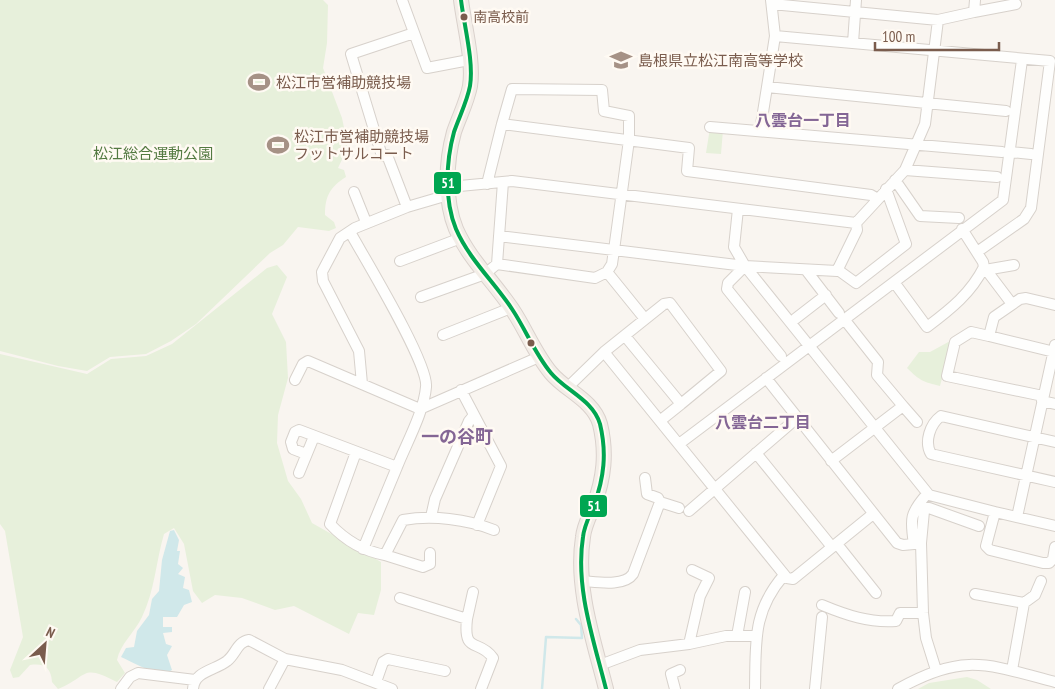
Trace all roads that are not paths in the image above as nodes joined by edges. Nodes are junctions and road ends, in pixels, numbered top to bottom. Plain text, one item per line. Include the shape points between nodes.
1 (402, 0) edge
2 (460, 0) edge
3 (856, 0) edge
4 (975, 0) edge
5 (772, 2) edge
6 (1016, 4) dead end
7 (855, 12) junction
8 (974, 12) junction
9 (938, 20) junction
10 (414, 33) junction
11 (775, 36) junction
12 (853, 43) junction
13 (935, 51) junction
14 (469, 60) junction
15 (1022, 60) junction
16 (768, 88) junction
17 (928, 104) junction
18 (1006, 112) dead end
19 (502, 124) junction
20 (710, 127) dead end
21 (760, 131) junction
22 (629, 140) junction
23 (914, 145) junction
24 (1006, 152) junction
25 (1031, 154) dead end
26 (905, 170) junction
27 (997, 177) dead end
28 (895, 180) junction
29 (503, 182) junction
30 (487, 184) junction
31 (886, 189) junction
32 (449, 191) junction
33 (354, 192) dead end
34 (620, 195) junction
35 (878, 199) junction
36 (407, 207) junction
37 (738, 209) junction
38 (960, 218) dead end
39 (366, 222) junction
40 (856, 223) junction
41 (962, 229) junction
42 (350, 232) junction
43 (499, 236) junction
44 (461, 238) junction
45 (614, 250) junction
46 (977, 252) junction
47 (400, 261) dead end
48 (497, 264) junction
49 (1014, 265) dead end
50 (745, 266) junction
51 (984, 268) junction
52 (806, 270) junction
53 (838, 270) junction
54 (607, 272) junction
55 (485, 274) junction
56 (894, 282) junction
57 (826, 295) junction
58 (421, 297) dead end
59 (1012, 304) junction
60 (1055, 305) edge
61 (511, 308) junction
62 (841, 316) junction
63 (646, 319) junction
64 (795, 319) dead end
65 (443, 336) dead end
66 (625, 336) junction
67 (989, 336) junction
68 (809, 347) junction
69 (1054, 348) edge
70 (604, 352) junction
71 (780, 356) dead end
72 (540, 357) junction
73 (766, 378) junction
74 (295, 380) dead end
75 (362, 384) junction
76 (568, 387) junction
77 (461, 390) junction
78 (1043, 399) junction
79 (682, 404) junction
80 (1055, 404) edge
81 (903, 406) junction
82 (420, 409) junction
83 (474, 415) junction
84 (798, 418) junction
85 (661, 420) junction
86 (917, 422) dead end
87 (874, 427) junction
88 (1034, 437) junction
89 (313, 439) dead end
90 (1055, 442) edge
91 (679, 444) junction
92 (356, 452) junction
93 (756, 453) junction
94 (306, 454) junction
95 (831, 460) junction
96 (397, 467) junction
97 (298, 473) dead end
98 (1026, 475) junction
99 (645, 478) dead end
100 (1055, 482) edge
101 (716, 489) junction
102 (927, 494) junction
103 (660, 502) junction
104 (995, 512) junction
105 (874, 514) junction
106 (431, 517) junction
107 (1017, 517) junction
108 (477, 525) junction
109 (979, 526) dead end
110 (1055, 526) edge
111 (494, 530) dead end
112 (917, 544) junction
113 (835, 546) junction
114 (1055, 547) edge
115 (363, 548) junction
116 (430, 553) dead end
117 (385, 555) junction
118 (692, 570) dead end
119 (784, 575) junction
120 (1041, 581) dead end
121 (583, 582) junction
122 (473, 592) dead end
123 (745, 592) dead end
124 (876, 594) dead end
125 (975, 594) dead end
126 (400, 598) dead end
127 (1024, 602) junction
128 (822, 605) dead end
129 (923, 613) junction
130 (822, 617) dead end
131 (467, 619) junction
132 (737, 636) junction
133 (756, 636) junction
134 (689, 644) junction
135 (285, 659) junction
136 (600, 665) junction
137 (680, 670) dead end
138 (936, 670) junction
139 (1012, 670) junction
140 (445, 671) dead end
141 (376, 682) junction
142 (1055, 682) edge
143 (194, 684) edge
144 (121, 689) edge
145 (269, 689) edge
146 (392, 689) edge
147 (481, 689) edge
148 (606, 689) edge
149 (675, 689) edge
150 (756, 689) edge
151 (815, 689) edge
152 (898, 689) edge

1 - 10 street
2 - 14 main road
3 - 7 street
4 - 8 street
5 - 7 street
5 - 11 street
6 - 8 street
7 - 9 street
7 - 12 street
8 - 9 street
9 - 13 street
10 - 14 street via 427,68
10 - 36 street via 351,54 384,156
11 - 12 street
11 - 16 street
12 - 13 street
13 - 15 street
13 - 17 street
14 - 32 main road via 470,85 448,164
15 - 24 street
15 - 46 street via 1050,61 1031,208 1024,219
16 - 17 street
16 - 21 street
17 - 18 street
17 - 23 street via 925,124
19 - 22 street
19 - 22 street via 512,90 602,90 604,111 629,116
19 - 30 street
20 - 21 street
21 - 23 street
22 - 34 street
22 - 35 street via 689,148 687,171 871,195
23 - 24 street
23 - 26 street
24 - 25 street
24 - 41 street via 1004,198
26 - 27 street
26 - 28 street
28 - 31 street
28 - 38 street via 920,216
29 - 30 street
29 - 34 street
29 - 43 street
30 - 32 street
31 - 35 street
31 - 53 street via 906,244 856,283
32 - 36 street
32 - 44 main road via 452,218
33 - 39 street
34 - 37 street
34 - 45 street
35 - 40 street
36 - 39 street
37 - 40 street
37 - 50 street via 734,247
39 - 42 street
40 - 53 street via 857,230
41 - 46 street
41 - 56 street
42 - 75 street via 340,238 322,278 359,350
42 - 82 street via 409,339 426,380
43 - 45 street
43 - 48 street
44 - 47 street
44 - 55 main road
45 - 50 street
45 - 54 street
46 - 51 street
48 - 54 street via 595,278
48 - 55 street
49 - 51 street
50 - 52 street
50 - 68 street
50 - 71 street via 726,289
51 - 56 street via 969,292 927,327
51 - 59 street
52 - 53 street
52 - 57 street
54 - 63 street
55 - 58 street
55 - 61 main road
56 - 62 street
57 - 62 street
57 - 64 street
59 - 60 street via 1023,298
59 - 67 street via 994,317
61 - 65 street
61 - 72 main road
62 - 68 street
62 - 81 street via 878,362 878,375
63 - 66 street
63 - 79 street via 670,303 721,368 719,375
66 - 70 street
66 - 79 street
67 - 69 street
67 - 78 street via 971,332 955,342 943,375
68 - 73 street
68 - 87 street
69 - 78 street
70 - 76 street
70 - 85 street
72 - 76 main road via 553,375
72 - 77 street
73 - 84 street
73 - 91 street
74 - 75 street via 306,361
75 - 82 street
76 - 121 main road via 596,414 604,448 603,476 583,537
77 - 82 street
77 - 83 street
78 - 80 street
78 - 88 street
79 - 85 street
81 - 86 street
81 - 87 street
82 - 96 street
83 - 106 street via 435,499
83 - 108 street via 501,466
84 - 93 street
84 - 95 street
85 - 91 street
87 - 95 street
87 - 102 street
88 - 90 street
88 - 98 street
88 - 98 street via 941,416 935,420 928,434 931,454
89 - 94 street
91 - 101 street
92 - 94 street via 299,430 294,432 291,442 294,449
92 - 96 street
92 - 115 street via 330,524 342,537
93 - 101 street
93 - 113 street
94 - 97 street
95 - 105 street
96 - 115 street
98 - 100 street
98 - 107 street
99 - 103 street via 647,494
101 - 103 street via 684,510
101 - 119 street
102 - 104 street
102 - 112 street via 913,512 911,526
103 - 121 street via 631,578 620,582
104 - 107 street
104 - 114 street via 986,546 990,550 1049,563
105 - 112 street via 897,543 903,546
105 - 113 street
106 - 108 street
106 - 117 street via 401,521
107 - 110 street
108 - 111 street
109 - 112 street via 926,508
112 - 129 street
113 - 119 street via 793,579
113 - 124 street
115 - 117 street
116 - 117 street via 427,567
118 - 134 street via 708,578 700,596
119 - 133 street via 762,607
120 - 127 street via 1035,595
121 - 136 main road
122 - 131 street
123 - 132 street
125 - 127 street
126 - 131 street
127 - 139 street
128 - 129 street via 877,622 896,621 900,613
129 - 138 street via 926,638
130 - 151 street
131 - 147 street via 465,634 468,640 493,658
132 - 133 street
132 - 134 street
133 - 150 street
134 - 136 street via 640,650
135 - 141 street via 342,670
135 - 143 street via 247,640 239,645 230,660 199,676
135 - 145 street
136 - 148 main road
137 - 149 street via 670,674
138 - 139 street via 976,663
138 - 152 street
139 - 142 street
140 - 141 street via 390,658 383,662
141 - 146 street
143 - 144 street via 138,673 130,677

